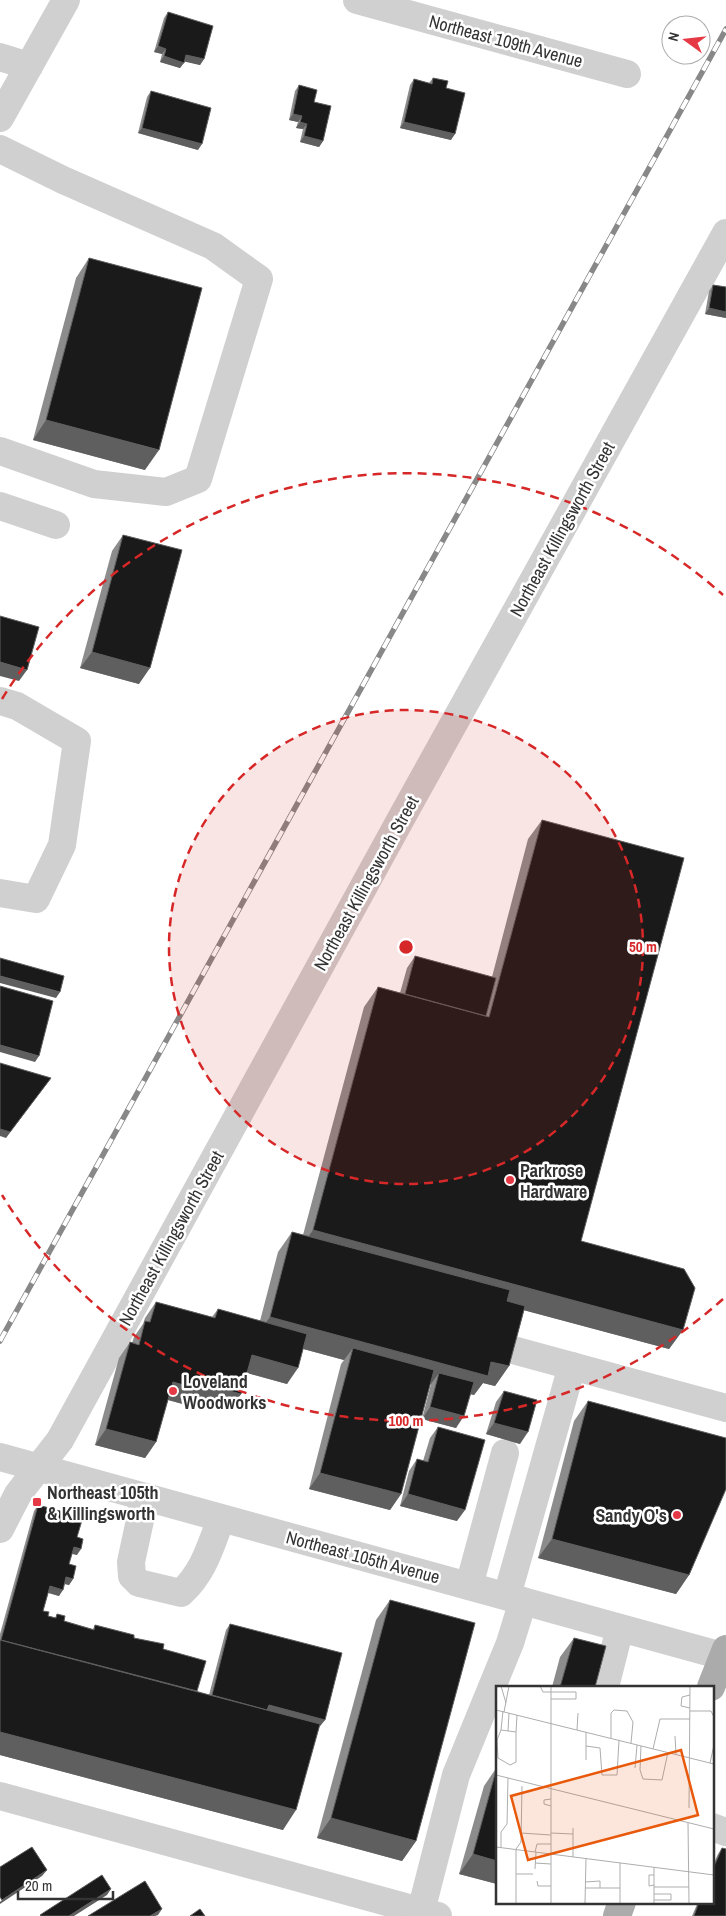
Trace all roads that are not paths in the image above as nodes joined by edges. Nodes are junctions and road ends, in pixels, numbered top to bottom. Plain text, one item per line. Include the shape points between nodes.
1 (66, 0) edge
2 (356, 0) edge
3 (0, 58) edge
4 (29, 66) junction
5 (627, 74) dead end
6 (0, 118) edge
7 (0, 149) edge
8 (726, 233) edge
9 (0, 451) edge
10 (0, 506) edge
11 (56, 525) dead end
12 (0, 701) edge
13 (0, 893) edge
14 (512, 1350) edge
15 (572, 1366) junction
16 (726, 1408) edge
17 (505, 1453) dead end
18 (0, 1457) edge
19 (38, 1468) junction
20 (145, 1497) junction
21 (221, 1519) junction
22 (0, 1529) edge
23 (469, 1586) junction
24 (515, 1599) junction
25 (620, 1628) junction
26 (725, 1654) edge
27 (605, 1686) edge
28 (711, 1686) edge
29 (0, 1796) edge
30 (714, 1828) edge
31 (726, 1832) edge
32 (621, 1904) edge
33 (429, 1914) edge
34 (617, 1916) edge

1 - 4 street
2 - 5 street, Northeast 109th Avenue
3 - 4 street
4 - 6 street
7 - 9 street via 213,246 259,279 198,479 166,492 94,484
8 - 19 street, Northeast Killingsworth Street via 64,1431
10 - 11 street
12 - 13 street via 17,706 77,741 62,844 36,899
14 - 15 street
15 - 16 street
15 - 24 street
17 - 23 street
18 - 19 street, Northeast 105th Avenue
19 - 20 street, Northeast 105th Avenue
19 - 22 street, Northeast Killingsworth Street via 18,1494
20 - 21 street, Northeast 105th Avenue
20 - 21 street via 131,1562 132,1576 140,1583 182,1593 203,1566
21 - 23 street, Northeast 105th Avenue
23 - 24 street, Northeast 105th Avenue
24 - 25 street, Northeast 105th Avenue
24 - 33 street via 510,1643 456,1775
25 - 26 street, Northeast 105th Avenue
25 - 27 street
26 - 28 main road
29 - 33 street
30 - 31 street
32 - 34 main road

